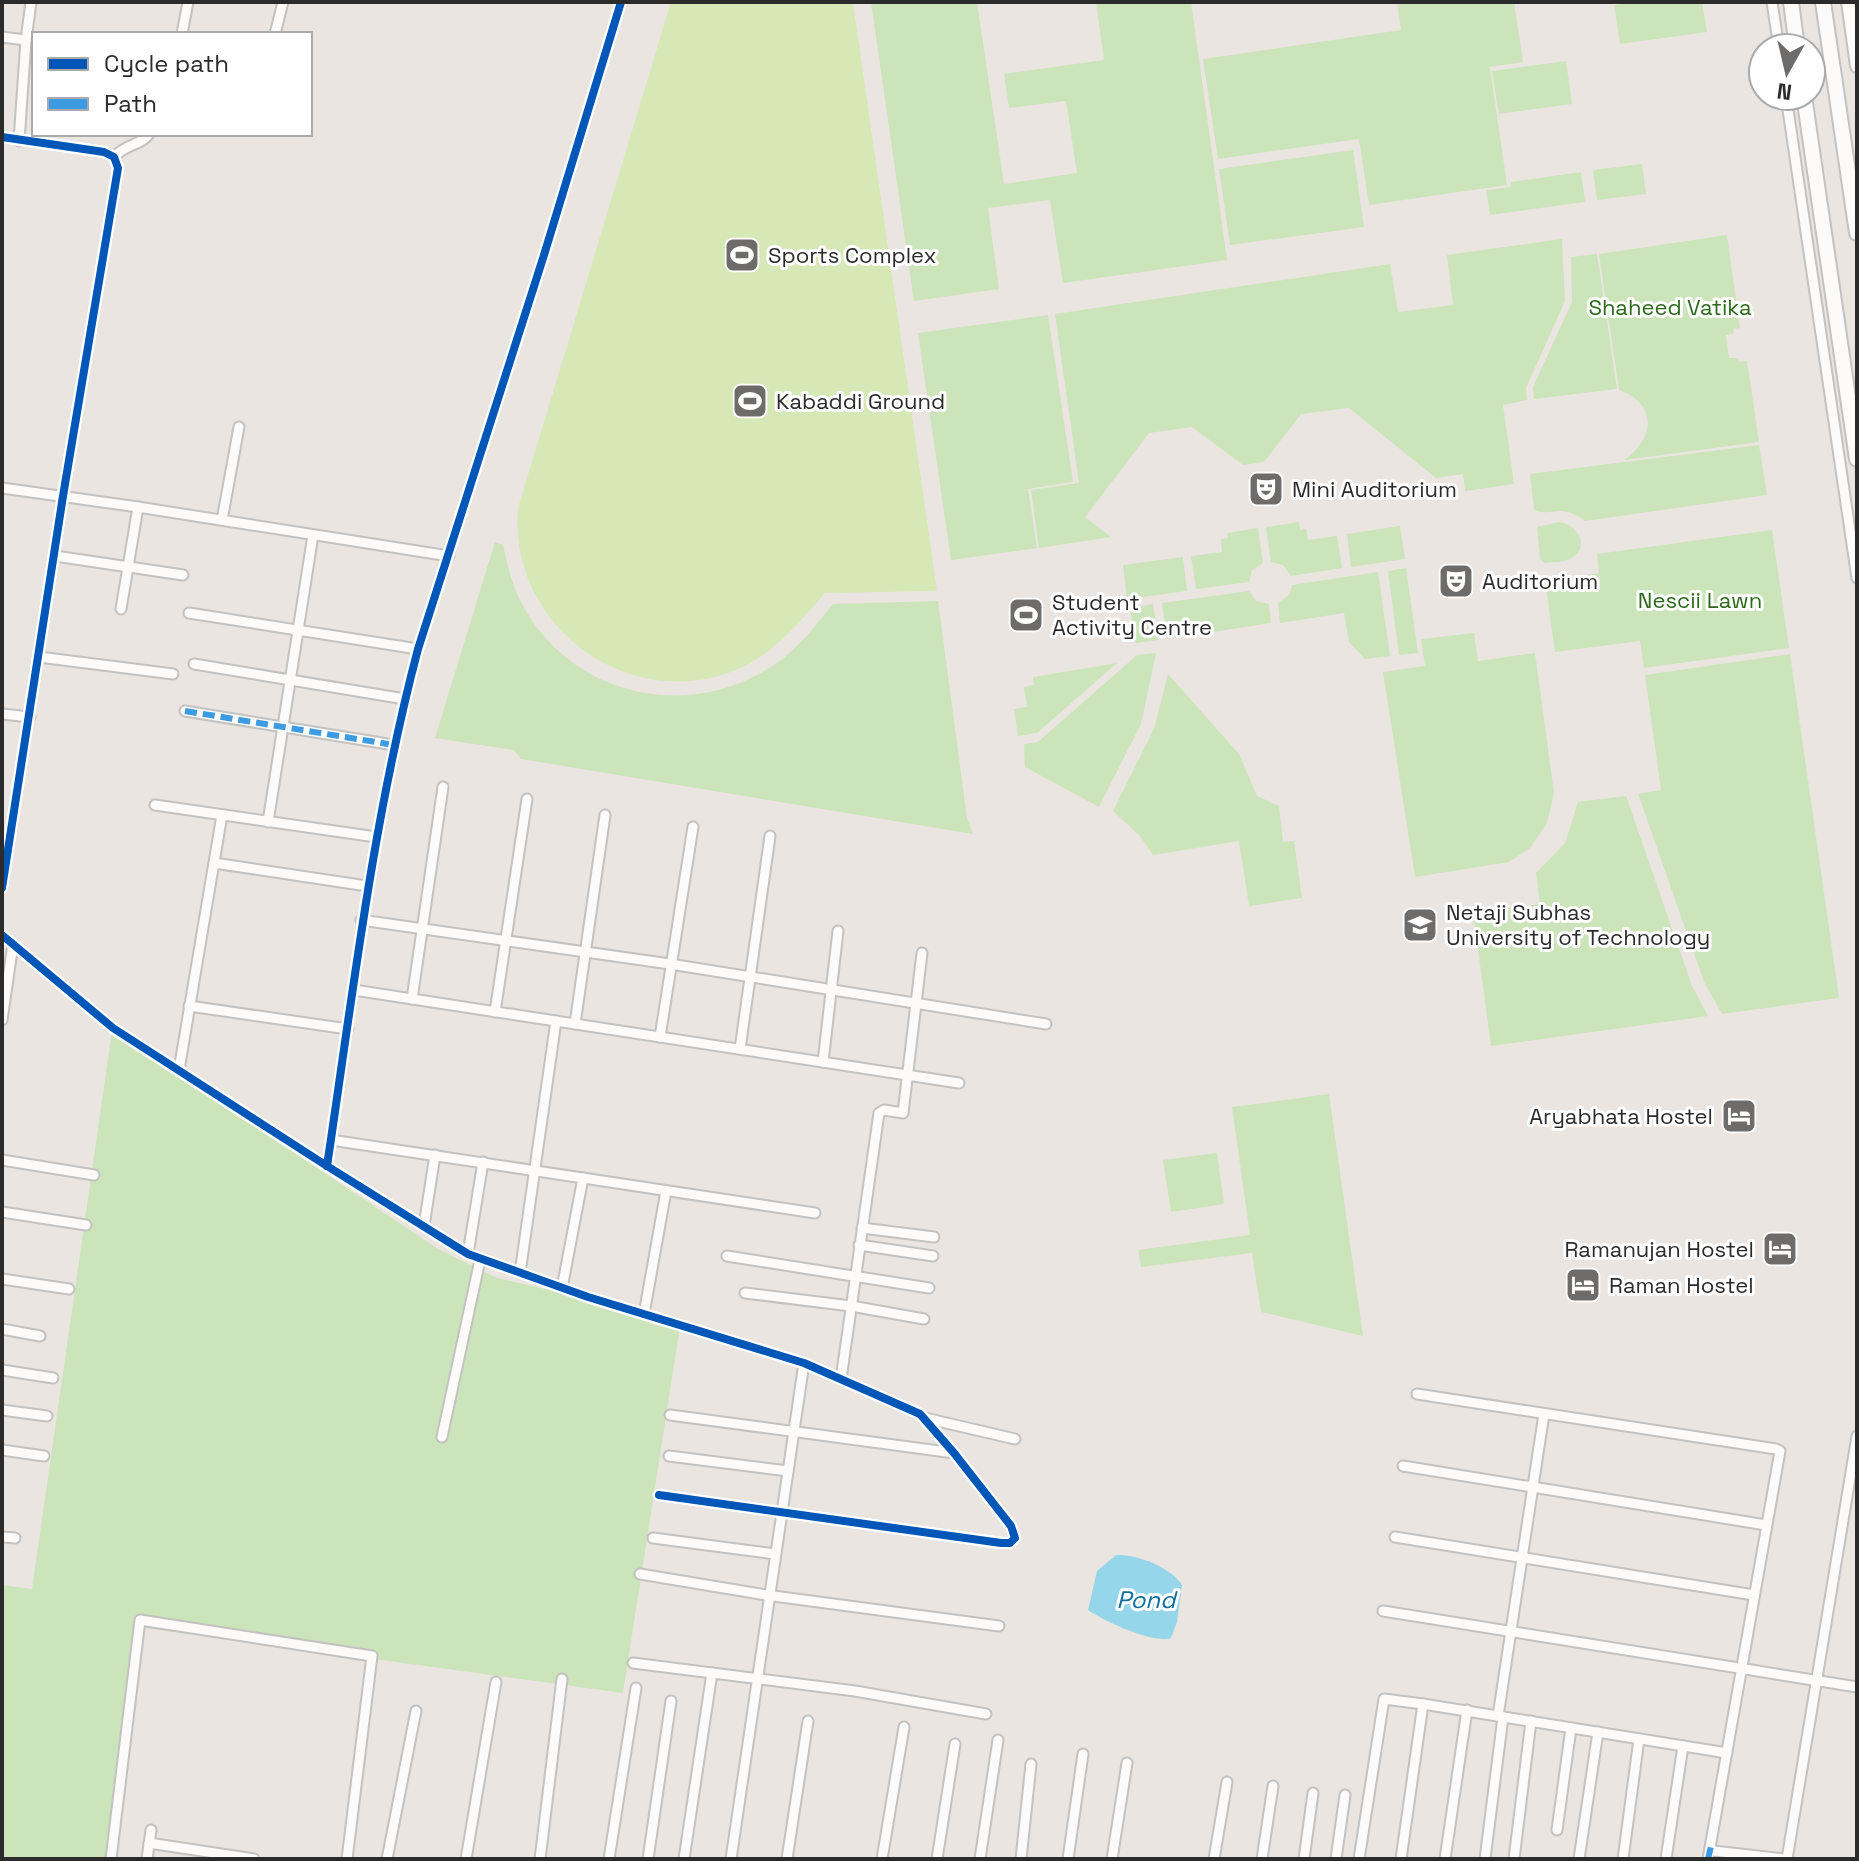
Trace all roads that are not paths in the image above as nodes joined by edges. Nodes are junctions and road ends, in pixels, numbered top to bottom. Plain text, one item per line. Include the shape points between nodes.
1 (31, 2) edge
2 (188, 2) edge
3 (283, 2) edge
4 (621, 2) edge
5 (1772, 2) edge
6 (1791, 2) edge
7 (1823, 2) edge
8 (1848, 2) edge
9 (182, 32) edge
10 (276, 32) edge
11 (1777, 32) edge
12 (1795, 32) edge
13 (2, 37) edge
14 (28, 47) edge
15 (1857, 66) edge
16 (1789, 112) edge
17 (1806, 112) edge
18 (148, 136) edge
19 (2, 137) edge
20 (19, 141) junction
21 (114, 157) junction
22 (1857, 233) edge
23 (239, 427) dead end
24 (1857, 459) edge
25 (2, 488) edge
26 (63, 496) junction
27 (138, 507) junction
28 (222, 520) junction
29 (313, 535) junction
30 (55, 556) junction
31 (449, 556) junction
32 (129, 566) junction
33 (183, 575) dead end
34 (1857, 578) edge
35 (121, 609) dead end
36 (189, 613) dead end
37 (298, 630) junction
38 (418, 649) junction
39 (39, 657) junction
40 (194, 664) dead end
41 (173, 674) dead end
42 (290, 679) junction
43 (405, 699) junction
44 (185, 711) dead end
45 (2, 714) edge
46 (30, 717) junction
47 (283, 727) junction
48 (394, 745) junction
49 (443, 787) dead end
50 (527, 799) dead end
51 (155, 805) dead end
52 (222, 815) junction
53 (605, 815) dead end
54 (268, 822) junction
55 (693, 827) dead end
56 (770, 836) dead end
57 (376, 837) junction
58 (214, 863) junction
59 (367, 886) junction
60 (2, 888) edge
61 (361, 920) junction
62 (422, 928) junction
63 (838, 931) dead end
64 (2, 935) edge
65 (506, 941) junction
66 (13, 944) junction
67 (585, 952) junction
68 (922, 953) dead end
69 (670, 964) junction
70 (750, 977) junction
71 (354, 990) junction
72 (831, 991) junction
73 (412, 999) junction
74 (916, 1004) junction
75 (189, 1006) junction
76 (495, 1012) junction
77 (2, 1020) edge
78 (556, 1021) junction
79 (575, 1024) junction
80 (1046, 1024) dead end
81 (348, 1029) junction
82 (660, 1037) junction
83 (740, 1049) junction
84 (823, 1062) junction
85 (179, 1070) junction
86 (907, 1075) junction
87 (959, 1083) dead end
88 (331, 1140) junction
89 (435, 1155) junction
90 (2, 1160) edge
91 (483, 1162) junction
92 (327, 1166) junction
93 (535, 1170) junction
94 (94, 1175) dead end
95 (583, 1178) junction
96 (666, 1191) junction
97 (2, 1212) edge
98 (815, 1213) dead end
99 (86, 1225) dead end
100 (424, 1226) junction
101 (862, 1228) junction
102 (934, 1237) dead end
103 (859, 1245) junction
104 (468, 1254) junction
105 (727, 1256) dead end
106 (933, 1256) dead end
107 (480, 1260) junction
108 (520, 1273) junction
109 (855, 1276) junction
110 (2, 1279) edge
111 (562, 1288) junction
112 (929, 1288) dead end
113 (69, 1289) dead end
114 (745, 1293) dead end
115 (851, 1306) junction
116 (644, 1314) junction
117 (924, 1319) dead end
118 (2, 1329) edge
119 (40, 1336) dead end
120 (804, 1363) junction
121 (2, 1370) edge
122 (53, 1378) dead end
123 (841, 1379) junction
124 (1417, 1394) dead end
125 (2, 1410) edge
126 (1544, 1414) junction
127 (670, 1415) dead end
128 (47, 1416) dead end
129 (925, 1418) junction
130 (794, 1431) junction
131 (1857, 1436) edge
132 (442, 1437) dead end
133 (1015, 1439) dead end
134 (2, 1450) edge
135 (954, 1453) junction
136 (44, 1456) dead end
137 (669, 1456) dead end
138 (1403, 1466) dead end
139 (788, 1471) junction
140 (1532, 1487) junction
141 (659, 1495) dead end
142 (781, 1514) junction
143 (1766, 1525) junction
144 (2, 1537) edge
145 (1395, 1537) dead end
146 (15, 1538) dead end
147 (653, 1538) dead end
148 (775, 1554) junction
149 (1520, 1557) junction
150 (640, 1574) dead end
151 (769, 1595) junction
152 (1754, 1595) junction
153 (1383, 1611) dead end
154 (999, 1626) dead end
155 (1511, 1632) junction
156 (633, 1663) dead end
157 (1742, 1670) junction
158 (712, 1673) junction
159 (757, 1677) junction
160 (562, 1679) dead end
161 (1815, 1680) junction
162 (496, 1682) dead end
163 (1857, 1687) edge
164 (636, 1688) dead end
165 (671, 1701) dead end
166 (1423, 1704) junction
167 (1467, 1710) junction
168 (416, 1711) dead end
169 (986, 1714) dead end
170 (1500, 1716) junction
171 (808, 1721) dead end
172 (1531, 1721) junction
173 (904, 1727) dead end
174 (1571, 1728) junction
175 (1598, 1732) junction
176 (1639, 1739) junction
177 (998, 1740) dead end
178 (955, 1744) dead end
179 (1683, 1746) junction
180 (1727, 1753) junction
181 (1083, 1754) dead end
182 (1127, 1763) dead end
183 (1031, 1764) dead end
184 (1227, 1782) dead end
185 (1273, 1786) dead end
186 (1313, 1793) dead end
187 (1345, 1795) dead end
188 (151, 1830) dead end
189 (1557, 1830) dead end
190 (149, 1843) junction
191 (1713, 1854) edge
192 (111, 1859) edge
193 (147, 1859) edge
194 (254, 1859) edge
195 (347, 1859) edge
196 (387, 1859) edge
197 (466, 1859) edge
198 (540, 1859) edge
199 (609, 1859) edge
200 (648, 1859) edge
201 (684, 1859) edge
202 (731, 1859) edge
203 (787, 1859) edge
204 (882, 1859) edge
205 (937, 1859) edge
206 (980, 1859) edge
207 (1021, 1859) edge
208 (1068, 1859) edge
209 (1112, 1859) edge
210 (1214, 1859) edge
211 (1262, 1859) edge
212 (1304, 1859) edge
213 (1336, 1859) edge
214 (1359, 1859) edge
215 (1401, 1859) edge
216 (1445, 1859) edge
217 (1485, 1859) edge
218 (1514, 1859) edge
219 (1579, 1859) edge
220 (1623, 1859) edge
221 (1666, 1859) edge
222 (1785, 1859) edge

1 - 14 street
2 - 9 street
3 - 10 street
4 - 31 street
5 - 11 street
6 - 12 main road
7 - 22 main road
8 - 15 street
13 - 14 street
14 - 20 street
16 - 34 street
17 - 24 main road
18 - 21 street via 124,146
19 - 20 street
20 - 21 street
21 - 26 street via 118,168
23 - 28 street
25 - 26 street
26 - 27 street
26 - 30 street
27 - 28 street
27 - 32 street
28 - 29 street
29 - 31 street
29 - 37 street
30 - 32 street
30 - 39 street
31 - 38 street
32 - 33 street
32 - 35 street
36 - 37 street
37 - 38 street
37 - 42 street
38 - 43 street
39 - 41 street
39 - 46 street
40 - 42 street
42 - 43 street
42 - 47 street
43 - 48 street
44 - 47 street
45 - 46 street
46 - 60 street
47 - 48 street
47 - 54 street
48 - 57 street
49 - 62 street
50 - 65 street
51 - 52 street
52 - 54 street
52 - 58 street
53 - 67 street
54 - 57 street
55 - 69 street
56 - 70 street
57 - 59 street
58 - 59 street
58 - 75 street
59 - 61 street
61 - 62 street
61 - 71 street
62 - 65 street
62 - 73 street
63 - 72 street
64 - 66 street
65 - 67 street
65 - 76 street
66 - 77 street
66 - 85 street via 113,1028
67 - 69 street
67 - 79 street
68 - 74 street
69 - 70 street
69 - 82 street
70 - 72 street
70 - 83 street
71 - 73 street
71 - 81 street
72 - 74 street
72 - 84 street
73 - 76 street
74 - 80 street
74 - 86 street
75 - 81 street
75 - 85 street
76 - 78 street
78 - 79 street
78 - 93 street
79 - 82 street
81 - 88 street
82 - 83 street
83 - 84 street
84 - 86 street
85 - 92 street
86 - 87 street
86 - 101 street via 903,1113 879,1113
88 - 89 street
88 - 92 street
89 - 91 street
89 - 100 street
90 - 94 street
91 - 93 street
91 - 104 street
92 - 100 street
93 - 95 street
93 - 108 street
95 - 96 street
95 - 111 street
96 - 98 street
96 - 116 street
97 - 99 street
100 - 104 street
101 - 102 street
101 - 103 street
103 - 106 street
103 - 109 street
104 - 107 street
105 - 109 street
107 - 108 street
107 - 132 street
108 - 111 street
109 - 112 street
109 - 115 street
110 - 113 street
111 - 116 street
114 - 115 street
115 - 117 street
115 - 123 street
116 - 120 street
118 - 119 street
120 - 123 street
120 - 130 street
121 - 122 street
123 - 129 street
124 - 126 street
125 - 128 street
126 - 140 street
126 - 143 street via 1776,1449 1781,1457
127 - 130 street
129 - 133 street
129 - 135 street
130 - 135 street
130 - 139 street
131 - 161 street
134 - 136 street
135 - 142 street via 1011,1526 1013,1542
137 - 139 street
138 - 140 street
139 - 142 street
140 - 143 street
140 - 149 street
141 - 142 street
142 - 148 street
143 - 152 street
144 - 146 street
145 - 149 street
147 - 148 street
148 - 151 street
149 - 152 street
149 - 155 street
150 - 151 street
151 - 154 street
151 - 159 street
152 - 157 street
153 - 155 street
155 - 157 street
155 - 170 street
156 - 158 street
157 - 161 street
157 - 180 street
158 - 159 street
158 - 201 street
159 - 169 street
159 - 202 street
160 - 198 street
161 - 163 street
161 - 222 street
162 - 197 street
164 - 199 street
165 - 200 street
166 - 167 street
166 - 214 street via 1387,1699 1382,1703
166 - 215 street
167 - 170 street
167 - 216 street
168 - 196 street
170 - 172 street
170 - 217 street
171 - 203 street
172 - 174 street
172 - 218 street
173 - 204 street
174 - 175 street
174 - 189 street
175 - 176 street
175 - 219 street
176 - 179 street
176 - 220 street
177 - 206 street
178 - 205 street
179 - 180 street
179 - 221 street
180 - 191 street
181 - 208 street
182 - 209 street
183 - 207 street
184 - 210 street
185 - 211 street
186 - 212 street
187 - 213 street
188 - 190 street
190 - 193 street
190 - 194 street
191 - 222 street
192 - 195 street via 140,1620 372,1656

